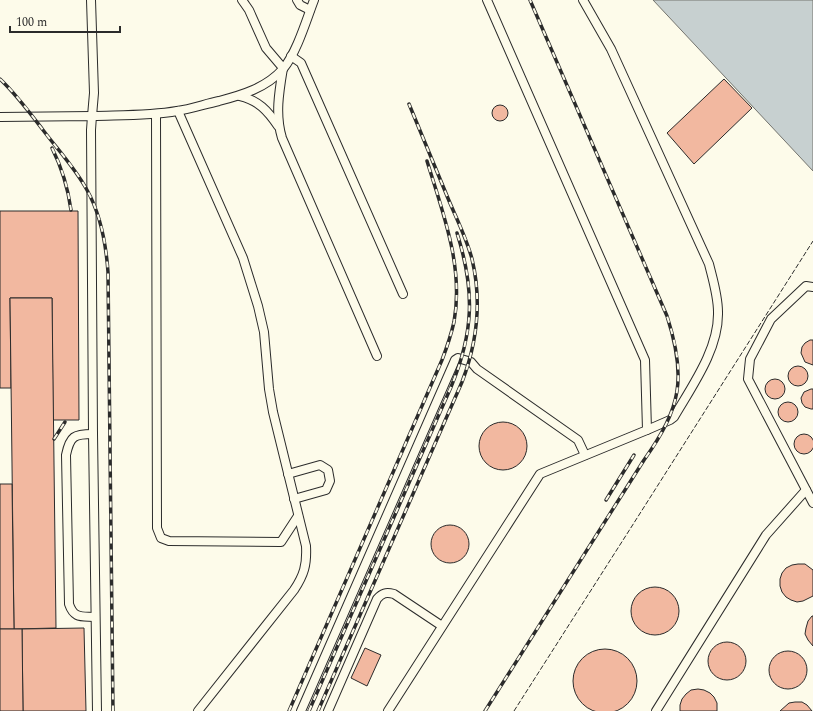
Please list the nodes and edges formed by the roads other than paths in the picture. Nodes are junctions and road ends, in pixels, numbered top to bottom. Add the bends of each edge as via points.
1 (91, 0) edge
2 (242, 0) edge
3 (297, 0) edge
4 (314, 0) edge
5 (487, 0) edge
6 (583, 0) edge
7 (310, 10) junction
8 (291, 56) junction
9 (283, 68) junction
10 (239, 96) junction
11 (178, 111) junction
12 (156, 114) junction
13 (92, 116) junction
14 (0, 117) edge
15 (278, 126) junction
16 (813, 287) edge
17 (403, 294) dead end
18 (377, 356) dead end
19 (647, 430) junction
20 (93, 434) junction
21 (585, 455) junction
22 (288, 474) junction
23 (806, 490) junction
24 (294, 499) junction
25 (813, 503) edge
26 (298, 516) junction
27 (95, 617) junction
28 (442, 626) junction
29 (97, 711) edge
30 (198, 711) edge
31 (301, 711) edge
32 (328, 711) edge
33 (388, 711) edge
34 (656, 711) edge

1 - 13 lane via 94,93
2 - 9 lane via 266,48
3 - 7 lane via 300,6
4 - 7 lane
5 - 19 lane via 645,360
6 - 19 lane via 611,49 709,264 716,288 716,334 709,355 674,417
7 - 8 lane
8 - 9 lane
8 - 17 lane via 301,63
9 - 10 lane via 263,85
9 - 15 lane via 278,100
10 - 11 lane
10 - 15 lane via 248,98 263,108
11 - 12 lane
11 - 22 lane via 243,258 258,306 264,332 273,412
12 - 13 lane
12 - 26 lane via 157,528 161,538 169,541 282,542
13 - 14 lane
13 - 20 lane
15 - 18 lane
16 - 23 lane via 806,286 771,319 750,359 748,379
19 - 21 lane
20 - 27 lane
20 - 27 lane via 73,437 68,444 66,455 69,604 77,616
21 - 28 lane via 540,474
21 - 31 lane via 578,440 477,369 471,362 458,358 455,360
22 - 24 lane
22 - 24 lane via 320,465 328,470 330,481 326,490
23 - 25 lane
23 - 34 lane via 766,535
24 - 26 lane
26 - 30 lane via 306,546 305,569 300,580
27 - 29 lane
28 - 32 lane via 394,594 380,595
28 - 33 lane

